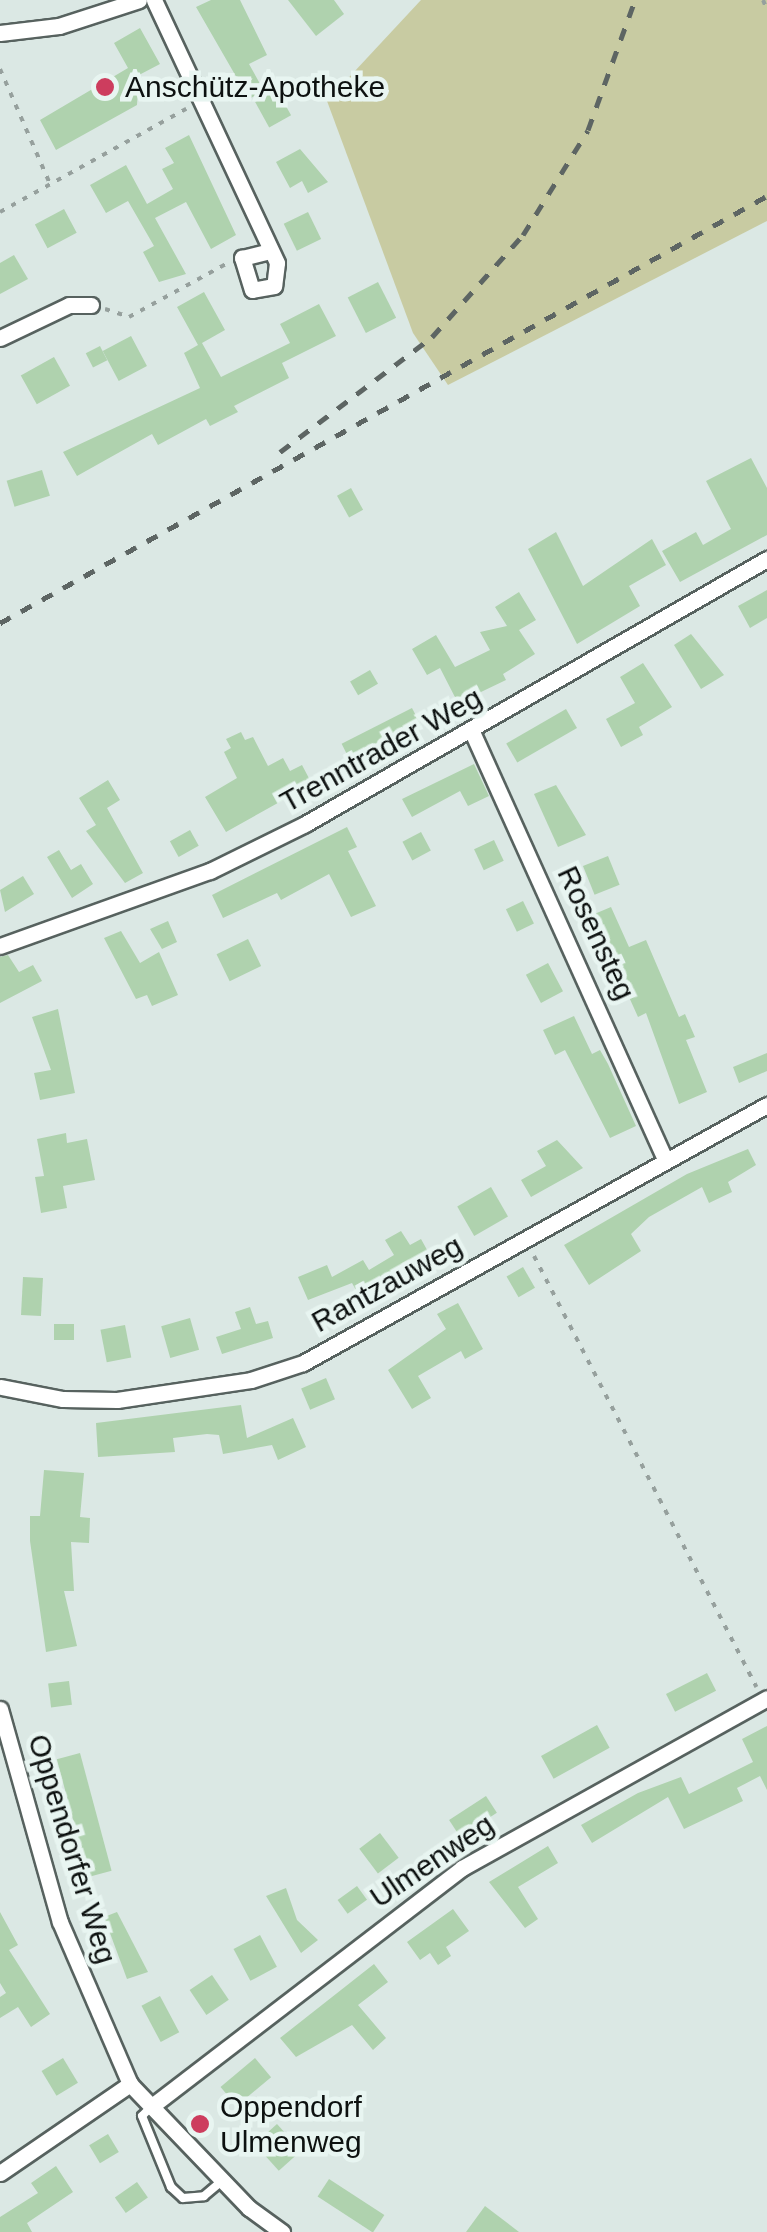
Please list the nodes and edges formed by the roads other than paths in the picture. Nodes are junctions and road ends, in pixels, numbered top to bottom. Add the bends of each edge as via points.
1 (139, 0) edge
2 (154, 0) edge
3 (0, 33) edge
4 (270, 251) junction
5 (91, 305) road end
6 (0, 338) edge
7 (767, 560) edge
8 (473, 734) junction
9 (0, 946) edge
10 (767, 1104) edge
11 (664, 1157) junction
12 (0, 1379) edge
13 (1, 1389) edge
14 (765, 1699) edge
15 (0, 1710) edge
16 (130, 2084) junction
17 (152, 2106) junction
18 (0, 2173) edge
19 (223, 2180) junction
20 (282, 2232) edge

1 - 3 street via 59,26
2 - 4 street
4 - 4 street via 242,258 245,281 264,290 280,276
5 - 6 street via 69,304
7 - 8 street, Trenntrader Weg
8 - 9 street, Trenntrader Weg via 210,871
8 - 11 street, Rosensteg
10 - 11 street, Rantzauweg
11 - 13 street, Rantzauweg via 303,1363 251,1380 116,1400
12 - 13 street
14 - 17 street, Ulmenweg via 462,1868
15 - 16 street, Oppendorfer Weg via 60,1922
16 - 17 street, Oppendorfer Weg
16 - 18 street
17 - 19 street, Oppendorfer Weg
17 - 19 lane via 142,2116 171,2187 183,2198 204,2196
19 - 20 street, Oppendorfer Weg

